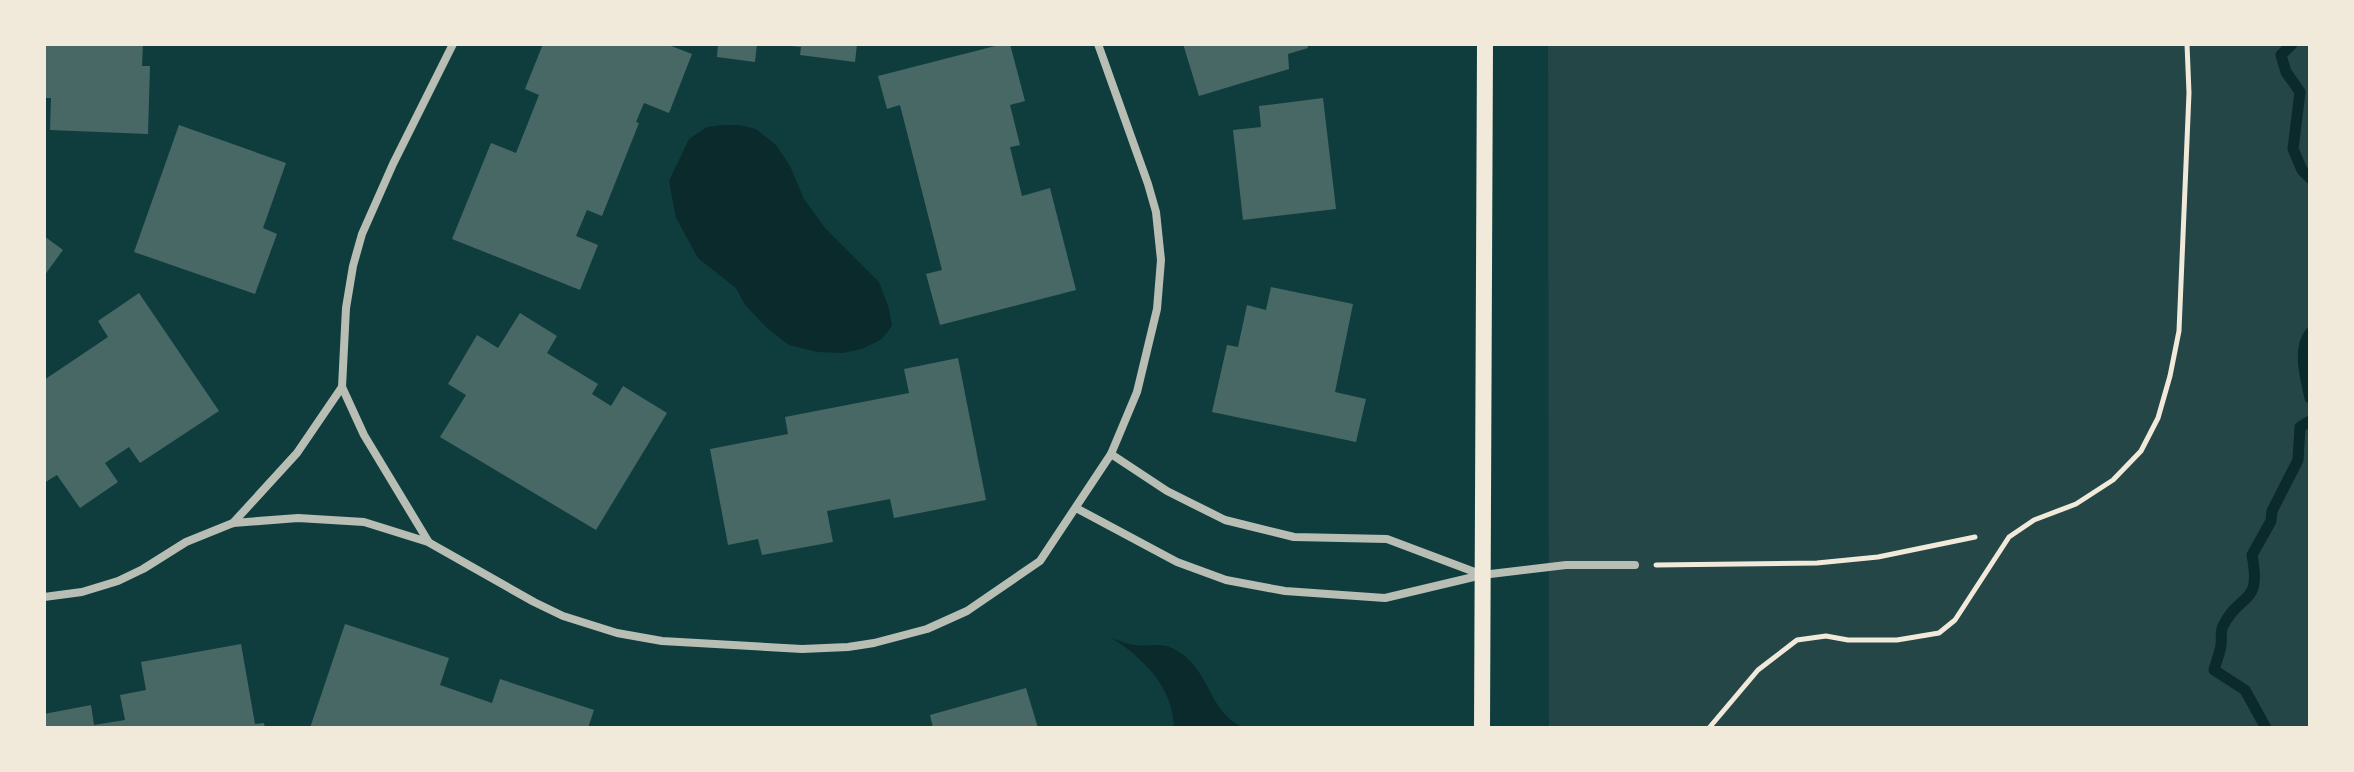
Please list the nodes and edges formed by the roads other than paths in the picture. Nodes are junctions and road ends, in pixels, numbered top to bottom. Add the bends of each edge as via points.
1 (453, 44) edge
2 (1098, 44) edge
3 (1485, 44) edge
4 (342, 387) junction
5 (1111, 454) junction
6 (1076, 508) junction
7 (233, 523) junction
8 (428, 542) junction
9 (1635, 565) road end
10 (1482, 575) junction
11 (44, 597) edge
12 (1482, 728) edge

1 - 4 street via 362,234 346,308
2 - 5 street via 1148,184 1161,260 1157,309 1137,392
3 - 10 main road
4 - 7 street via 297,453
4 - 8 street via 364,435
5 - 6 street
5 - 10 street via 1225,520 1294,537 1387,539
6 - 8 street via 1040,561 967,611 927,629 848,647 662,641 617,633 563,616
6 - 10 street via 1177,562 1226,580 1285,591 1385,598
7 - 8 street via 298,518 364,522
7 - 11 street via 186,542 118,581
9 - 10 street via 1566,565
10 - 12 main road

